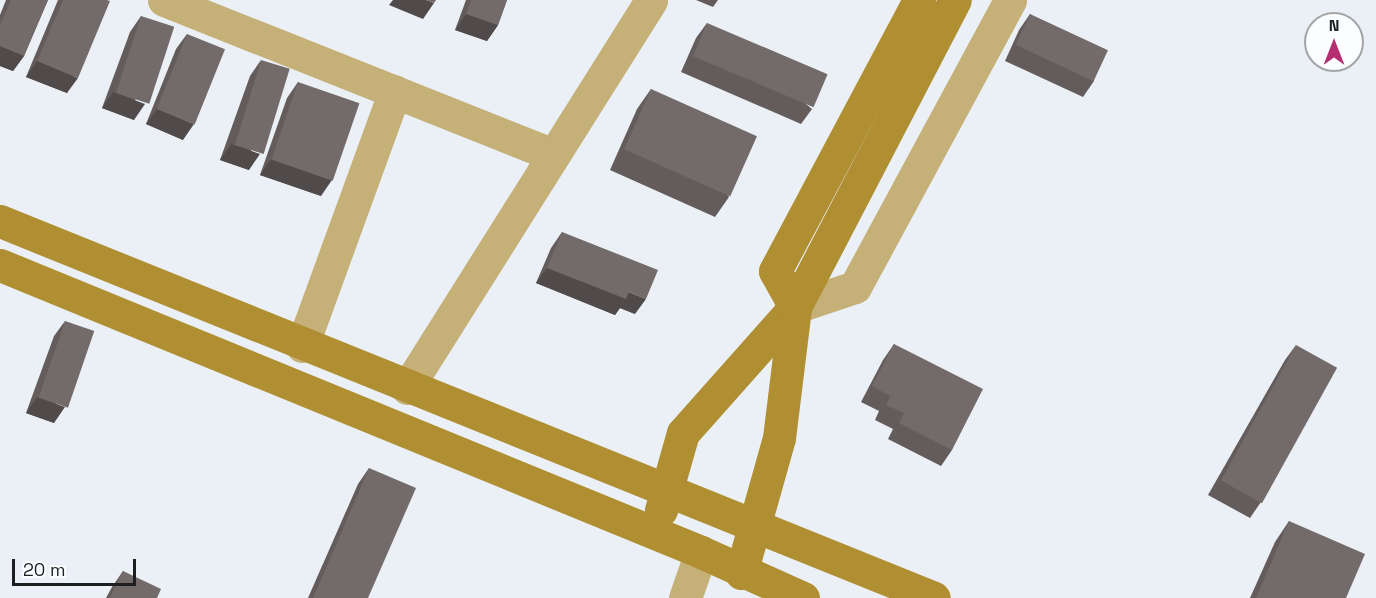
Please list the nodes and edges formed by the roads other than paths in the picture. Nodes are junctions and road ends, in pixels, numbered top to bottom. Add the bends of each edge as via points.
1 (164, 0) edge
2 (651, 0) edge
3 (919, 0) edge
4 (955, 0) edge
5 (1010, 0) edge
6 (395, 91) junction
7 (551, 154) junction
8 (0, 221) edge
9 (0, 266) edge
10 (795, 307) junction
11 (302, 346) junction
12 (407, 388) junction
13 (665, 490) junction
14 (755, 526) junction
15 (656, 534) junction
16 (700, 552) junction
17 (741, 573) junction
18 (685, 598) edge
19 (803, 598) edge
20 (934, 598) edge

1 - 6 street
2 - 7 street
3 - 10 main road via 775,271
4 - 10 main road
5 - 10 street via 855,287
6 - 7 street
6 - 11 street
7 - 12 street
8 - 11 main road
9 - 15 main road
10 - 13 main road via 683,433
10 - 14 main road via 779,438
11 - 12 main road
12 - 13 main road
13 - 14 main road
13 - 15 main road
14 - 17 main road
14 - 20 main road
15 - 16 main road
16 - 17 main road
16 - 18 street
17 - 19 main road

